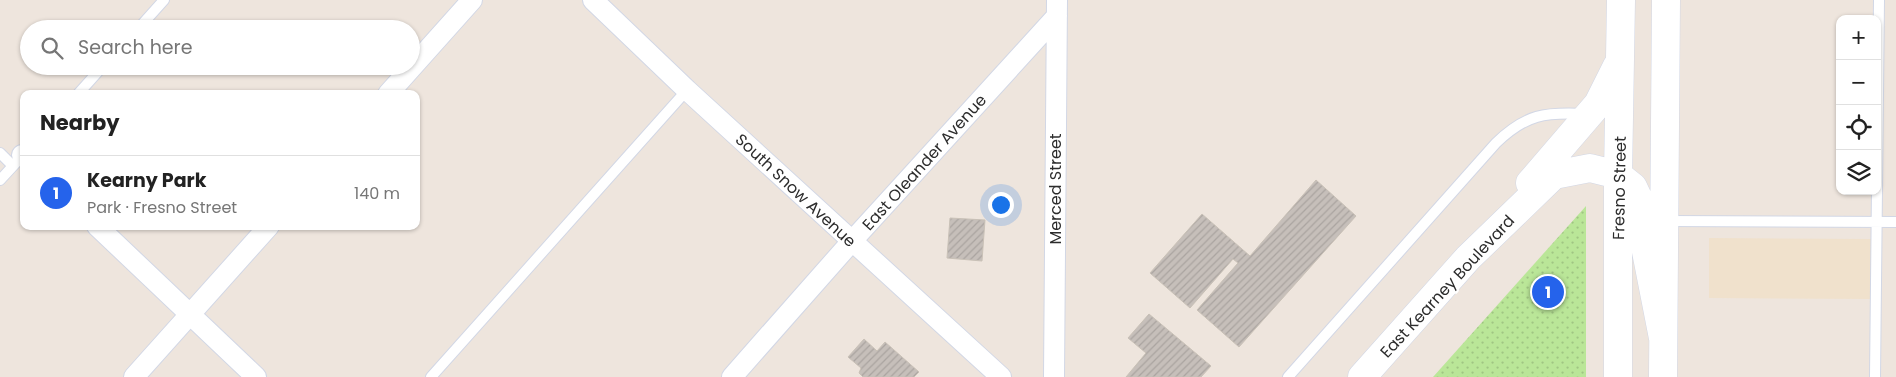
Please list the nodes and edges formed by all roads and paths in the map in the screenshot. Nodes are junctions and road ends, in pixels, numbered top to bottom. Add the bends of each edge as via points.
1 (164, 0) edge
2 (472, 0) edge
3 (592, 0) edge
4 (1622, 0) edge
5 (1666, 0) edge
6 (1879, 0) edge
7 (1057, 8) edge
8 (146, 20) edge
9 (1621, 56) junction
10 (420, 58) edge
11 (96, 75) edge
12 (405, 75) edge
13 (82, 90) edge
14 (392, 90) edge
15 (687, 90) junction
16 (1589, 115) junction
17 (0, 153) edge
18 (20, 158) edge
19 (20, 159) edge
20 (1618, 175) junction
21 (0, 180) edge
22 (1666, 221) junction
23 (1877, 222) junction
24 (1896, 222) edge
25 (101, 230) edge
26 (265, 230) edge
27 (852, 241) junction
28 (1468, 258) junction
29 (190, 314) junction
30 (1663, 338) junction
31 (134, 377) edge
32 (256, 377) edge
33 (431, 377) edge
34 (732, 377) edge
35 (1001, 377) edge
36 (1054, 377) edge
37 (1288, 377) edge
38 (1362, 377) edge
39 (1618, 377) edge
40 (1663, 377) edge
41 (1875, 377) edge

1 - 8 lane
2 - 10 street
3 - 15 street, South Snow Avenue
4 - 9 main road, Fresno Street
5 - 22 main road
6 - 23 lane
7 - 27 street, East Oleander Avenue
7 - 36 street, Merced Street
9 - 16 main road via 1611,81
9 - 20 main road, Fresno Street
11 - 13 lane
12 - 14 street
15 - 27 street, South Snow Avenue
15 - 33 lane
16 - 28 main road
16 - 37 lane via 1552,112 1514,126 1496,142
17 - 18 lane
19 - 21 lane
20 - 28 main road, East Kearney Boulevard via 1590,168 1554,175
20 - 30 main road via 1633,187 1642,206 1642,232
20 - 39 main road, Fresno Street
22 - 23 lane
22 - 30 main road
23 - 24 lane
23 - 41 lane
25 - 29 street
26 - 29 street
27 - 34 street, East Oleander Avenue
27 - 35 street, South Snow Avenue
28 - 38 main road, East Kearney Boulevard
29 - 31 street
29 - 32 street
30 - 40 main road

